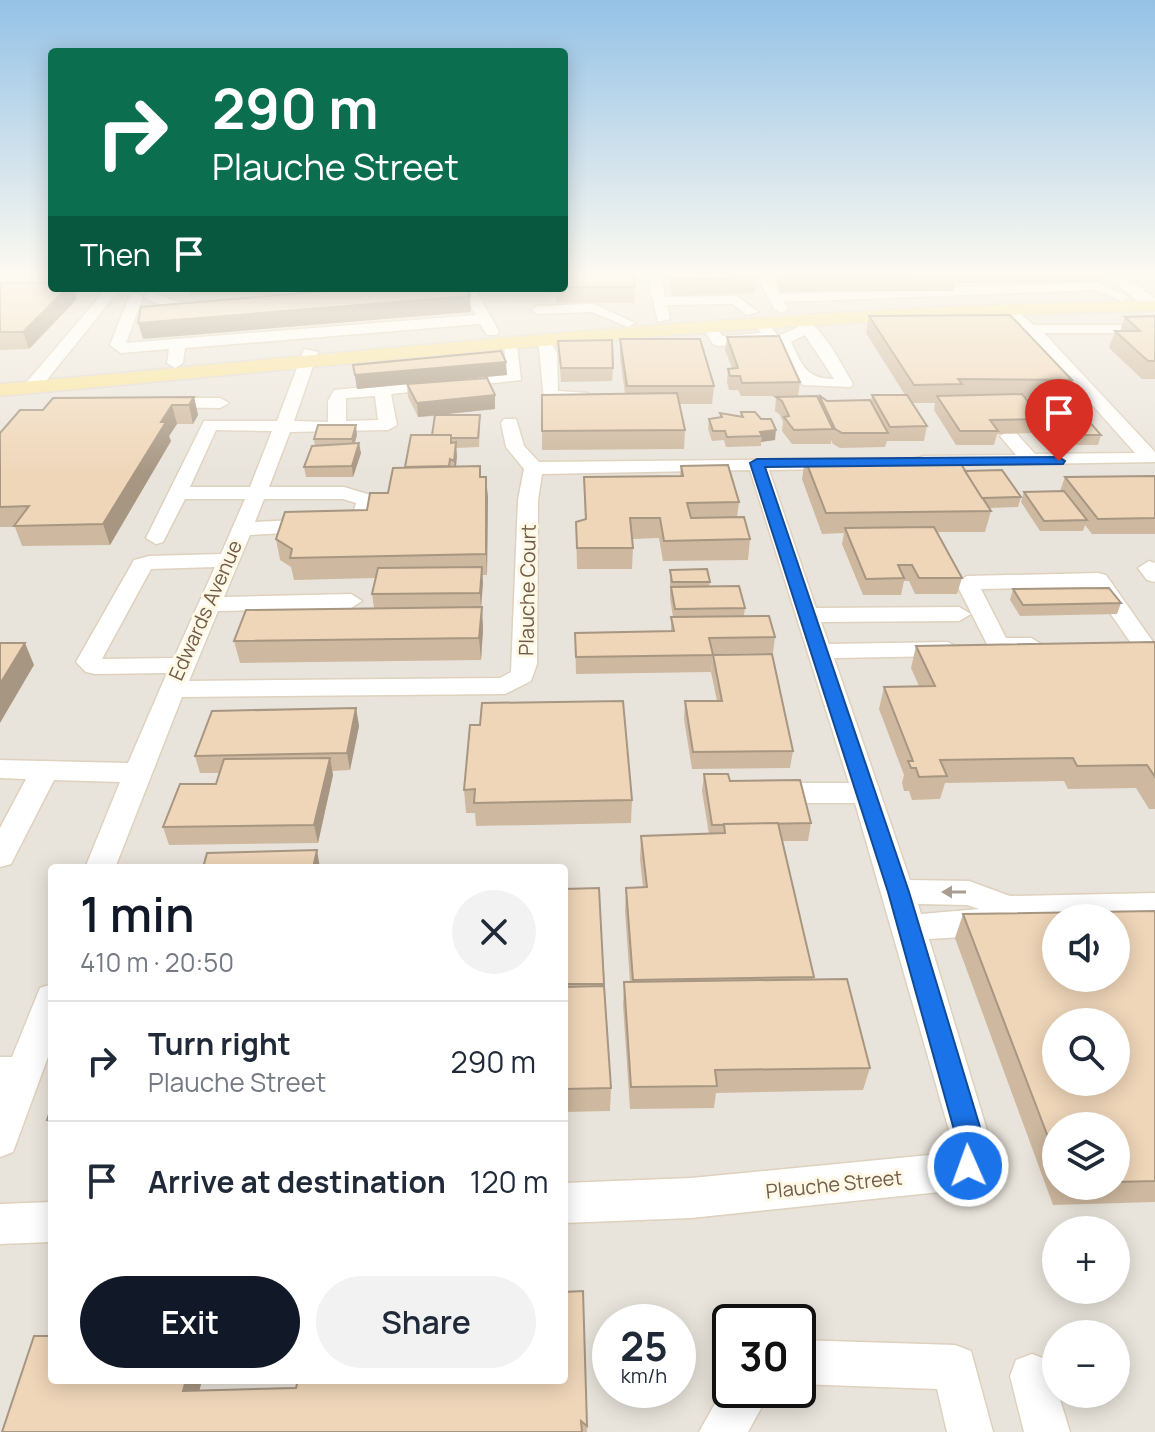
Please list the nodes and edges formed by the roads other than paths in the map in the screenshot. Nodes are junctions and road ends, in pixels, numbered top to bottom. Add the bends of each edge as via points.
1 (72, 339) edge
2 (122, 339) edge
3 (513, 339) edge
4 (546, 339) edge
5 (1039, 339) edge
6 (500, 340) junction
7 (176, 354) junction
8 (308, 358) junction
9 (0, 378) edge
10 (36, 381) junction
11 (66, 385) junction
12 (0, 390) edge
13 (382, 390) junction
14 (340, 394) junction
15 (592, 397) edge
16 (56, 403) edge
17 (146, 403) edge
18 (220, 403) dead end
19 (510, 423) dead end
20 (283, 425) junction
21 (337, 427) junction
22 (1009, 436) edge
23 (1031, 461) junction
24 (909, 462) edge
25 (757, 463) junction
26 (863, 463) edge
27 (534, 468) junction
28 (256, 492) junction
29 (178, 493) junction
30 (240, 529) junction
31 (156, 538) dead end
32 (227, 560) junction
33 (351, 601) dead end
34 (208, 604) junction
35 (959, 614) dead end
36 (807, 615) junction
37 (1114, 644) edge
38 (1149, 644) edge
39 (1056, 645) edge
40 (976, 648) edge
41 (820, 651) junction
42 (176, 677) junction
43 (0, 769) edge
44 (44, 772) junction
45 (135, 773) junction
46 (752, 793) edge
47 (866, 793) junction
48 (0, 856) edge
49 (101, 864) edge
50 (899, 892) junction
51 (1155, 905) edge
52 (1009, 908) junction
53 (909, 927) junction
54 (48, 1006) edge
55 (12, 1073) edge
56 (0, 1139) edge
57 (568, 1203) edge
58 (48, 1222) edge
59 (0, 1224) edge
60 (816, 1363) edge
61 (1032, 1376) dead end
62 (737, 1408) edge
63 (722, 1432) edge
64 (970, 1432) edge
65 (1047, 1432) edge

1 - 10 street
2 - 7 street via 121,348
3 - 6 main road
4 - 15 street via 550,396
5 - 23 street via 1150,458
6 - 7 street
6 - 8 main road
6 - 13 street via 513,378
6 - 14 street via 360,372
7 - 8 main road
7 - 10 main road
8 - 11 main road
8 - 20 street, Edwards Avenue
9 - 10 main road
10 - 11 main road
10 - 12 main road
11 - 16 street
13 - 14 street
13 - 21 street via 388,425
14 - 21 street
17 - 18 street
19 - 27 street via 515,447
20 - 21 street
20 - 28 street, Edwards Avenue
20 - 29 street via 210,425
22 - 23 street
23 - 24 street
25 - 26 street
25 - 27 street
25 - 36 street, Plauche Street
27 - 42 street, Plauche Court via 528,500 525,664 516,681 505,686
28 - 29 street
28 - 30 street, Edwards Avenue
28 - 30 street via 344,493 367,500 357,523
29 - 31 street
30 - 32 street, Edwards Avenue
32 - 34 street, Edwards Avenue
32 - 42 street via 142,565 88,662
33 - 34 street
34 - 42 street, Edwards Avenue
35 - 36 street
36 - 41 street, Plauche Street
37 - 38 street
38 - 39 street via 1098,580 967,583 998,645
40 - 41 street
41 - 47 street, Plauche Street
42 - 45 street, Edwards Avenue
43 - 44 street
44 - 45 street
44 - 48 street
45 - 49 street, Edwards Avenue
46 - 47 street
47 - 50 street, Plauche Street
52 -> 50 street via 969,893
50 - 53 street, Plauche Street
51 - 52 street
52 - 53 street via 981,923
53 - 57 street, Plauche Street via 970,1137 968,1166 691,1198
54 - 55 street
55 - 56 street
58 - 59 street
60 - 64 street via 955,1367
61 - 65 street
62 - 63 street

